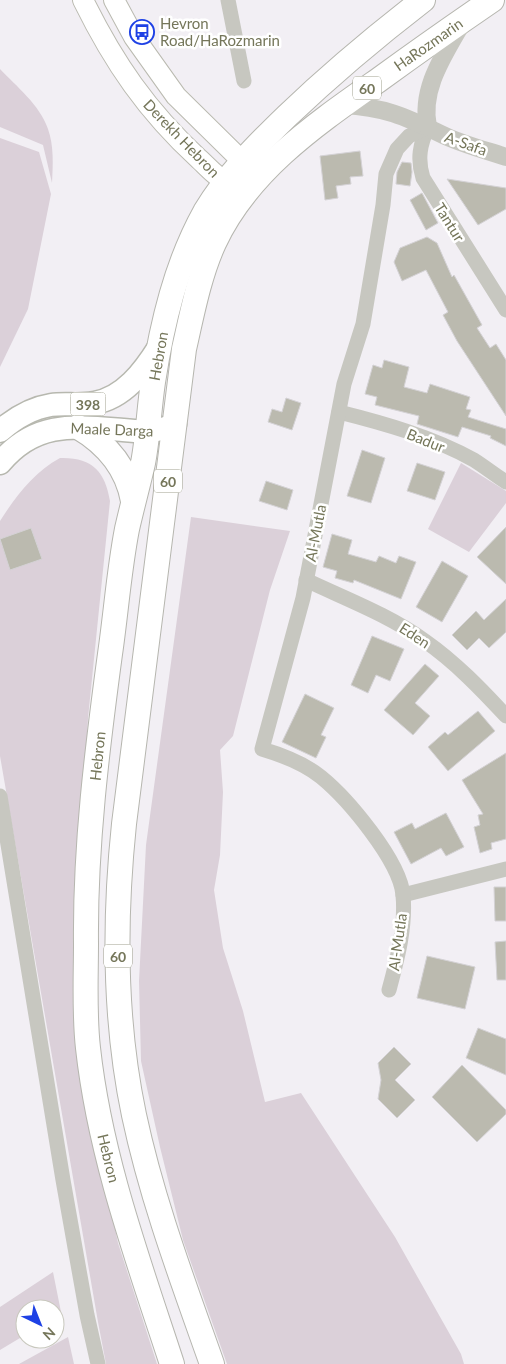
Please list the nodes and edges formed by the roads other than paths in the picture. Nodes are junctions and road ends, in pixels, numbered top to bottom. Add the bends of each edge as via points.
1 (83, 0) edge
2 (114, 0) edge
3 (228, 0) edge
4 (423, 0) edge
5 (492, 0) edge
6 (464, 19) junction
7 (244, 81) dead end
8 (342, 105) junction
9 (428, 127) junction
10 (506, 157) edge
11 (242, 160) junction
12 (225, 182) junction
13 (251, 186) junction
14 (506, 310) edge
15 (159, 347) junction
16 (339, 412) junction
17 (175, 424) junction
18 (78, 427) junction
19 (0, 431) edge
20 (147, 432) junction
21 (0, 463) edge
22 (506, 482) edge
23 (134, 502) junction
24 (306, 580) junction
25 (506, 716) edge
26 (0, 796) edge
27 (506, 869) edge
28 (403, 895) junction
29 (390, 990) dead end
30 (98, 1364) edge
31 (172, 1364) edge
32 (212, 1364) edge

1 - 12 main road, Derekh Hebron via 133,87 172,132
2 - 11 main road, Derekh Hebron via 134,37 176,96
3 - 7 street
4 - 11 highway, 60 via 338,68
5 - 6 highway, HaRozmarin / 60
6 - 8 highway, HaRozmarin / 60
6 - 9 street, A-Safa via 430,86 425,108
8 - 9 street, A-Safa via 381,109
8 - 13 highway, HaRozmarin / 60 via 276,159
9 - 10 street, A-Safa
9 - 14 street, Tantur via 420,150 423,178
9 - 16 street, Al-Mutla via 409,136 398,149 386,174 363,324 344,384
11 - 12 highway, Hebron / 60
11 - 13 main road, Derekh Hebron
12 - 13 main road, Derekh Hebron
12 - 15 highway, Hebron / 60 via 192,240 176,280
13 - 17 highway, Hebron / 60 via 226,221 200,283 184,349
15 - 19 main road, Maale Darga / 398 via 136,378 119,393 95,403 51,405 32,411 13,419
15 - 20 highway, Hebron / 60
16 - 22 street, Badur via 376,421 442,446 474,460
16 - 24 street, Al-Mutla
17 - 20 main road, Maale Darga
17 - 32 highway, Hebron / 60 via 121,852 119,987 127,1071 141,1146 163,1223
18 - 20 main road, Maale Darga / 398
18 - 21 main road, Maale Darga / 398 via 41,432 22,441
18 - 23 highway via 102,443 117,460 128,480
20 - 23 highway, Hebron / 60
23 - 31 highway, Hebron / 60 via 99,736 89,830 84,990 88,1046 106,1151
24 - 25 street, Eden via 386,617 424,640 450,660
24 - 28 street, Al-Mutla via 262,749 320,776 349,804 384,851 400,881
26 - 30 street via 63,1180
27 - 28 street, Al-Mutla
28 - 29 street, Al-Mutla via 399,948

